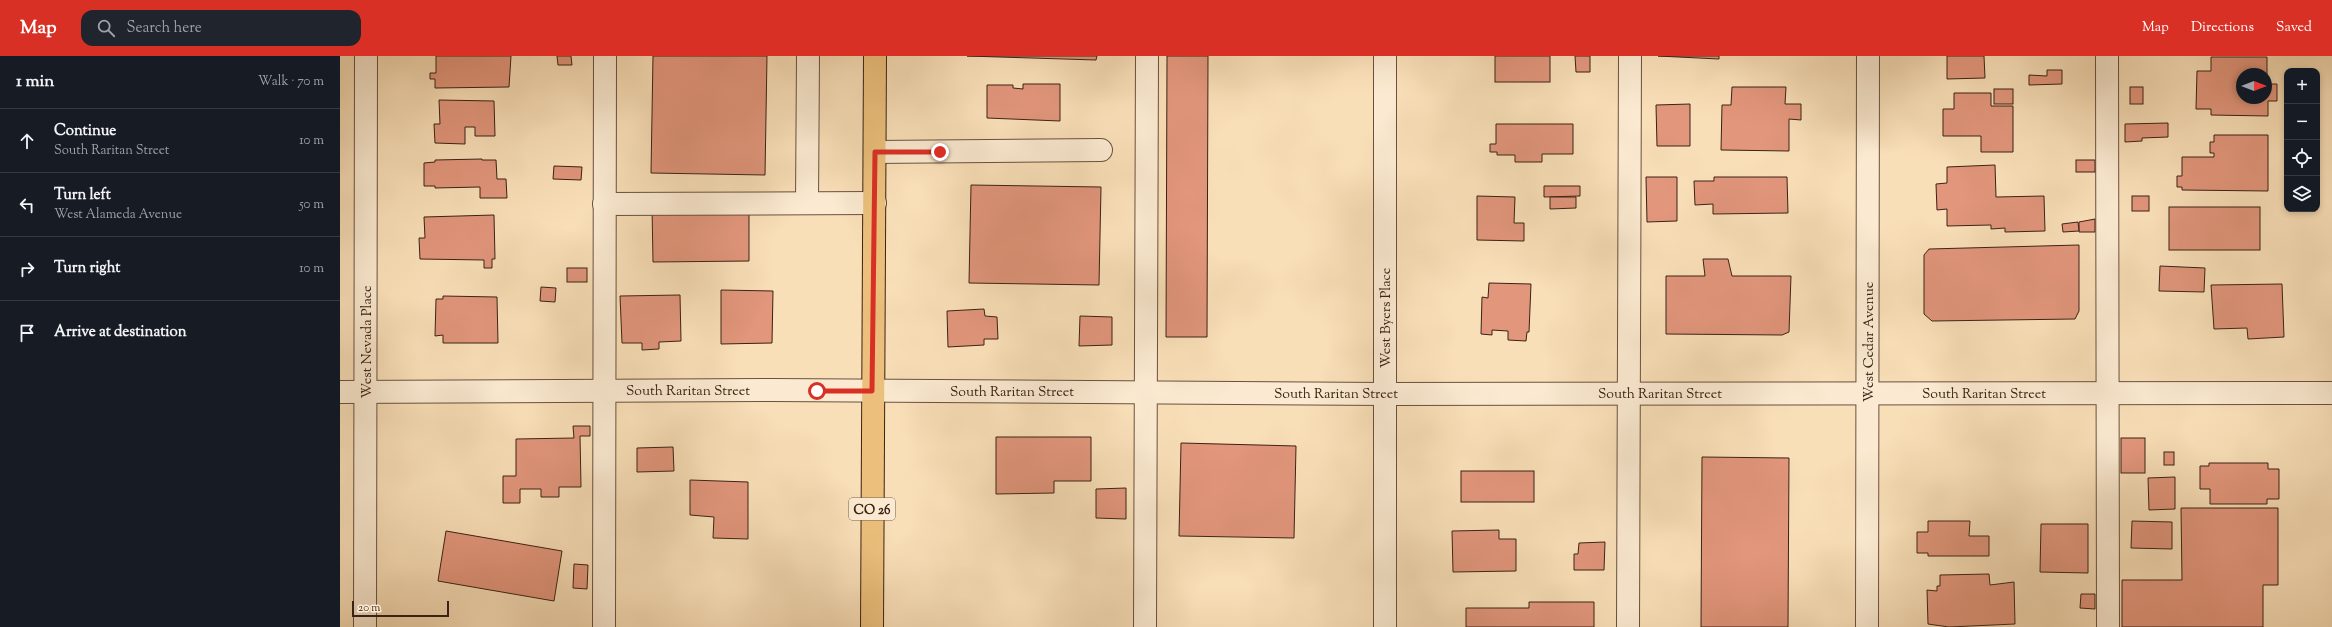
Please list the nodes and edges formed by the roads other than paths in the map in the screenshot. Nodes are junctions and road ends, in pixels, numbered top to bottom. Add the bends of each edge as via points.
1 (366, 56) edge
2 (604, 56) edge
3 (808, 56) edge
4 (875, 56) edge
5 (1147, 56) edge
6 (1385, 56) edge
7 (1630, 56) edge
8 (1868, 56) edge
9 (2107, 56) edge
10 (1101, 150) dead end
11 (875, 152) junction
12 (807, 203) junction
13 (875, 203) junction
14 (604, 204) junction
15 (604, 390) junction
16 (872, 391) junction
17 (340, 392) edge
18 (366, 392) junction
19 (1145, 392) junction
20 (1868, 392) junction
21 (1628, 393) junction
22 (2332, 393) edge
23 (1385, 394) junction
24 (2108, 394) junction
25 (365, 627) edge
26 (604, 627) edge
27 (872, 627) edge
28 (1145, 627) edge
29 (1384, 627) edge
30 (1628, 627) edge
31 (1867, 627) edge
32 (2108, 627) edge

1 - 18 street, West Nevada Place
2 - 14 street
3 - 12 street
4 - 11 main road, CO 26
5 - 19 street
6 - 23 street, West Byers Place
7 - 21 street
8 - 20 street, West Cedar Avenue
9 - 24 street
10 - 11 street
11 - 13 main road, CO 26
12 - 13 street
12 - 14 street
13 - 16 main road, CO 26
14 - 15 street
15 - 16 street, South Raritan Street
15 - 18 street, South Raritan Street
15 - 26 street
16 - 19 street, South Raritan Street
16 - 27 main road, CO 26
17 - 18 street, South Raritan Street
18 - 25 street, West Nevada Place
19 - 23 street, South Raritan Street
19 - 28 street
20 - 21 street, South Raritan Street
20 - 24 street, South Raritan Street
20 - 31 street, West Cedar Avenue
21 - 23 street, South Raritan Street
21 - 30 street
22 - 24 street, South Raritan Street
23 - 29 street, West Byers Place
24 - 32 street

